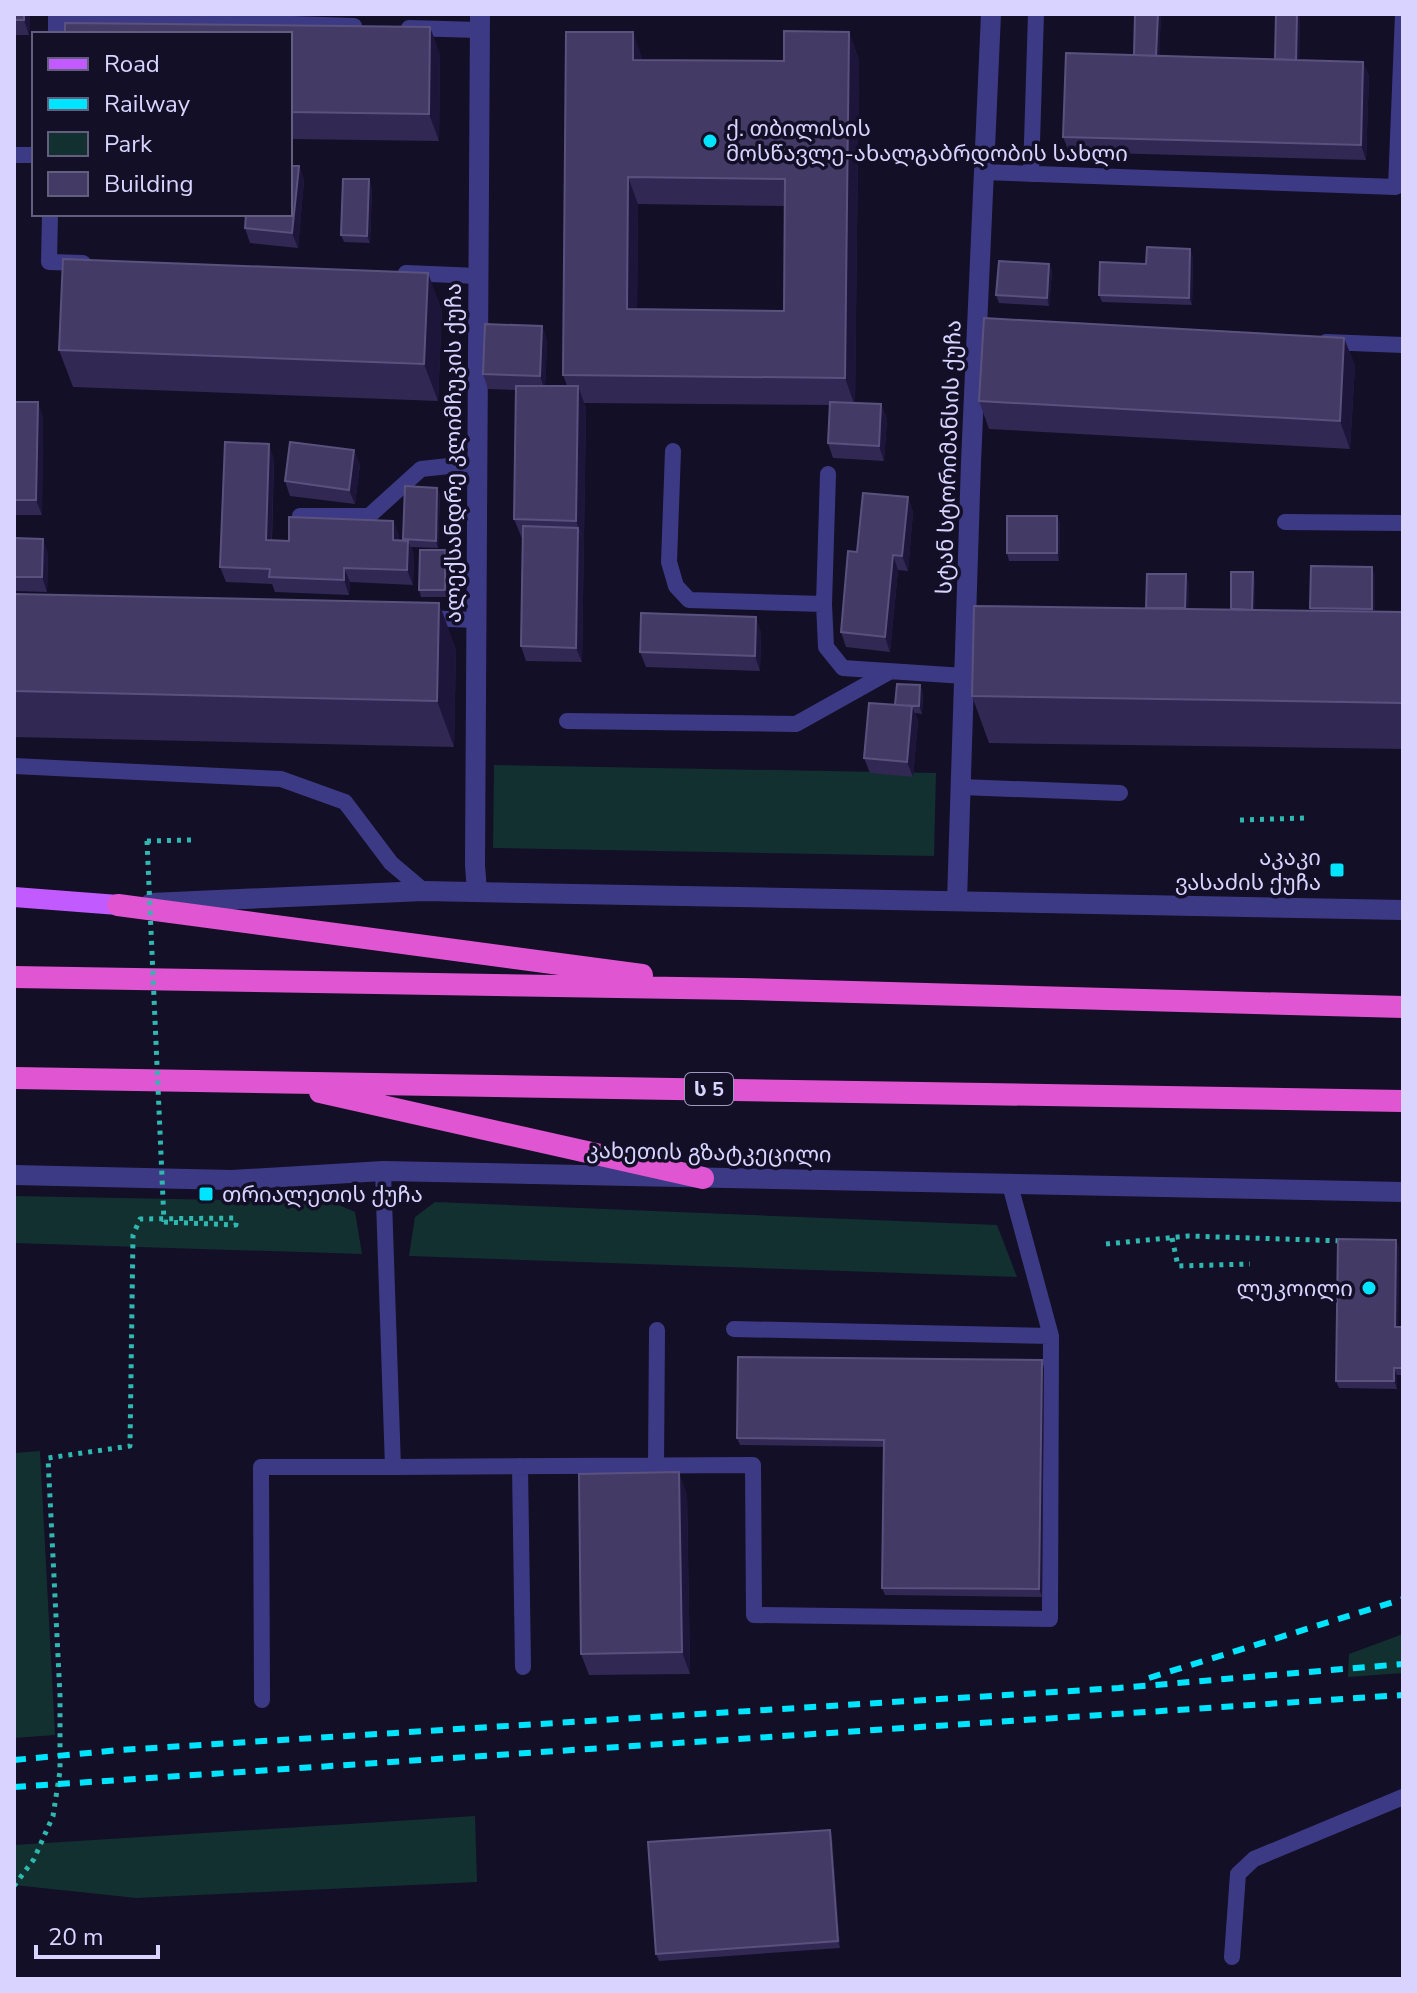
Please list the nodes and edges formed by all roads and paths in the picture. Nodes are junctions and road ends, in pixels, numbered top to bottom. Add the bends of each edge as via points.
1 (991, 14) edge
2 (1036, 14) edge
3 (1403, 14) edge
4 (56, 15) edge
5 (480, 22) edge
6 (984, 172) junction
7 (1031, 174) junction
8 (50, 216) edge
9 (97, 264) edge
10 (383, 273) edge
11 (478, 276) junction
12 (1308, 341) edge
13 (1403, 345) edge
14 (673, 451) dead end
15 (477, 463) junction
16 (828, 474) dead end
17 (300, 516) edge
18 (1285, 522) dead end
19 (1403, 523) edge
20 (824, 604) junction
21 (412, 618) edge
22 (476, 620) junction
23 (890, 671) junction
24 (964, 676) junction
25 (567, 721) dead end
26 (14, 766) edge
27 (961, 787) junction
28 (1120, 793) dead end
29 (1306, 818) dead end
30 (1240, 820) dead end
31 (191, 840) dead end
32 (424, 891) junction
33 (477, 892) junction
34 (14, 897) edge
35 (957, 901) junction
36 (118, 905) junction
37 (1403, 910) edge
38 (14, 977) edge
39 (742, 989) junction
40 (1403, 1007) edge
41 (14, 1078) edge
42 (271, 1082) junction
43 (1403, 1101) edge
44 (383, 1171) junction
45 (14, 1175) edge
46 (703, 1178) junction
47 (1010, 1185) junction
48 (1403, 1192) edge
49 (1172, 1238) junction
50 (1357, 1242) edge
51 (1388, 1243) edge
52 (1403, 1243) edge
53 (1106, 1244) dead end
54 (1250, 1264) dead end
55 (734, 1329) dead end
56 (657, 1330) dead end
57 (1051, 1336) junction
58 (656, 1465) junction
59 (520, 1466) junction
60 (393, 1467) junction
61 (523, 1667) dead end
62 (262, 1700) dead end
63 (1403, 1797) edge
64 (14, 1886) edge
65 (1232, 1957) dead end

1 - 6 street, სტან სტორიმანსის ქუჩა
2 - 7 lane
3 - 7 lane via 1396,187
4 - 5 lane via 377,27
5 - 11 street, ალექსანდრე კლიმჩუკის ქუჩა
6 - 7 lane
6 - 24 street, სტან სტორიმანსის ქუჩა via 985,328 974,622
8 - 9 lane via 49,262
10 - 11 lane
11 - 15 street, ალექსანდრე კლიმჩუკის ქუჩა
12 - 13 lane
14 - 20 lane via 669,562 676,586 689,600
15 - 17 lane via 421,469 369,516
15 - 22 street, ალექსანდრე კლიმჩუკის ქუჩა
16 - 20 lane
18 - 19 lane
20 - 23 lane via 826,647 843,668
21 - 22 lane
22 - 33 street, ალექსანდრე კლიმჩუკის ქუჩა
23 - 24 lane
23 - 25 lane via 796,724
24 - 27 street, სტან სტორიმანსის ქუჩა
26 - 32 lane via 281,779 345,802 391,863
27 - 28 lane
27 - 35 street, სტან სტორიმანსის ქუჩა
29 - 30 path
31 - 64 path, bridge via 147,841 164,1222 236,1221 140,1219 133,1235 130,1446 48,1458 60,1771 53,1816 34,1859
32 - 33 street
32 - 36 street
33 - 35 street
34 - 36 main road
35 - 37 street
36 - 39 highway
38 - 39 highway
39 - 40 highway
41 - 42 highway, ს 5
42 - 43 highway, ს 5
42 - 46 highway
44 - 45 street, კახეთის გზატკეცილი via 232,1180
44 - 46 street, კახეთის გზატკეცილი
44 - 60 lane
46 - 47 street, კახეთის გზატკეცილი
47 - 48 street, კახეთის გზატკეცილი
47 - 57 lane
49 - 50 path
49 - 53 path
49 - 54 path via 1178,1266
51 - 52 path
55 - 57 lane
56 - 58 lane
57 - 58 lane via 1050,1619 754,1615 753,1465
58 - 59 lane
59 - 60 lane
59 - 61 lane
60 - 62 lane via 261,1467
63 - 65 lane via 1254,1859 1238,1874

